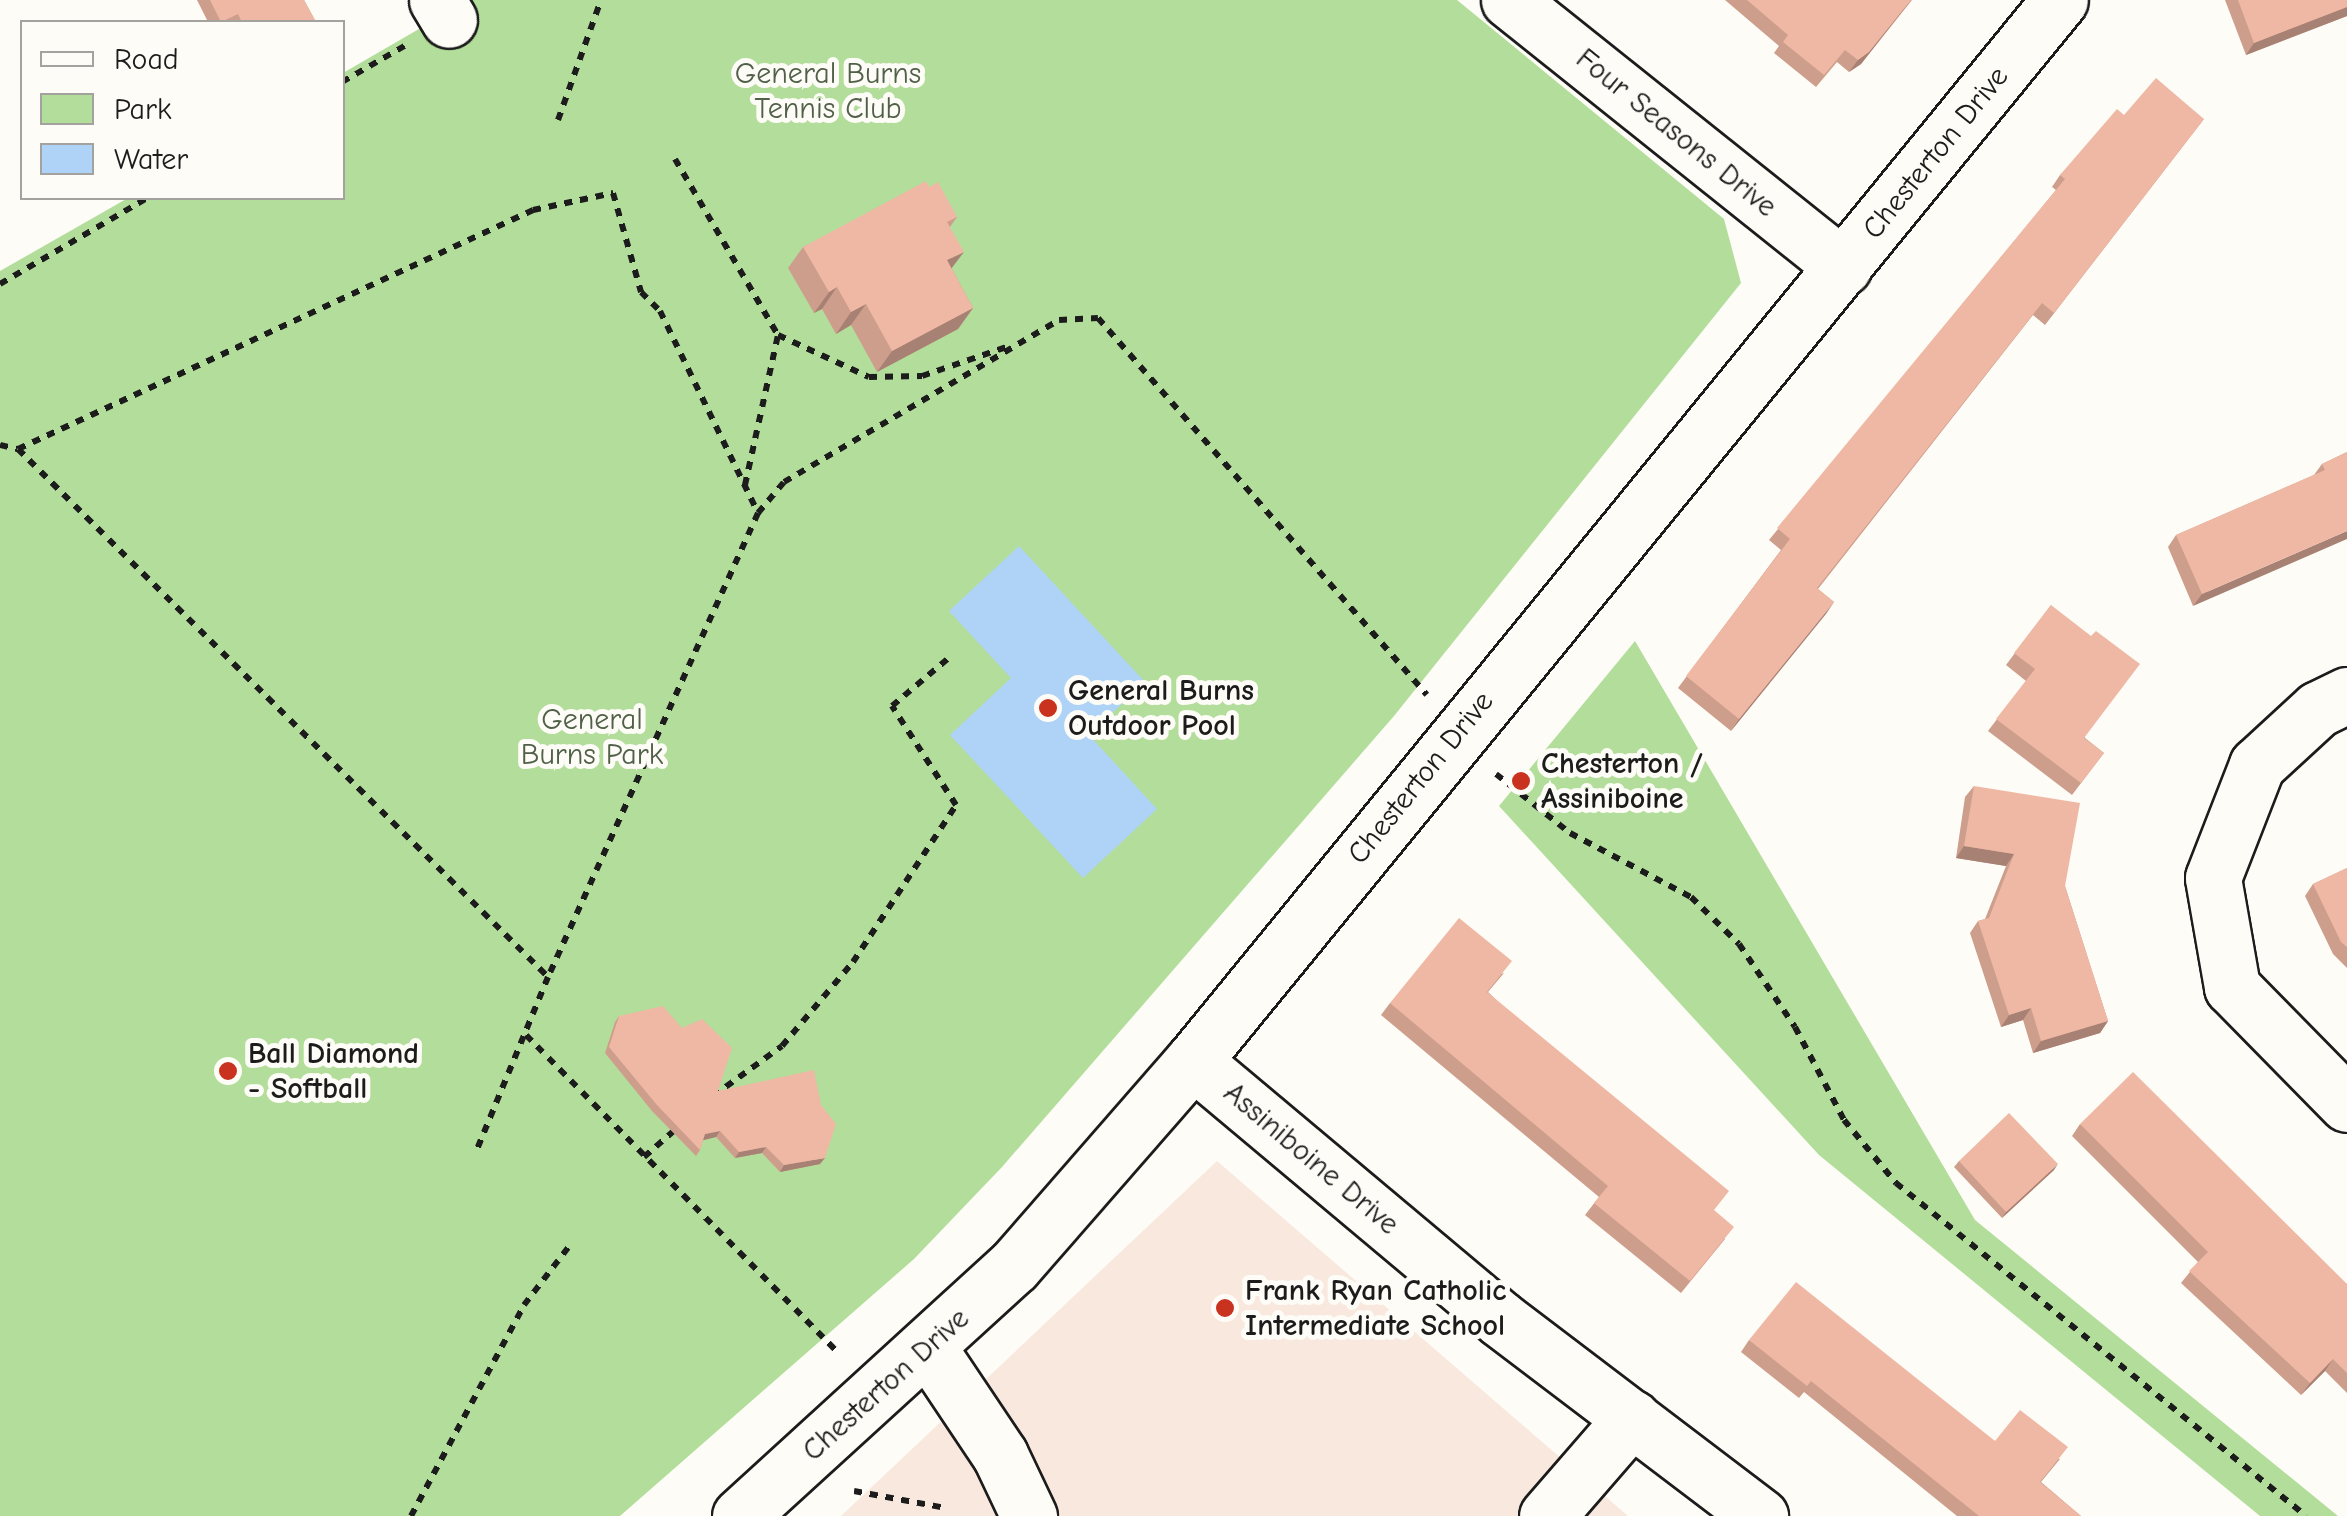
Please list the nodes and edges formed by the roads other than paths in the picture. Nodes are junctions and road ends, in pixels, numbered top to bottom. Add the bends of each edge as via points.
1 (1509, 0) edge
2 (2060, 0) edge
3 (1843, 267) junction
4 (2347, 695) edge
5 (1193, 1061) junction
6 (2347, 1104) edge
7 (929, 1348) junction
8 (1632, 1418) junction
9 (740, 1516) edge
10 (1029, 1516) edge
11 (1547, 1516) edge
12 (1760, 1516) edge

1 - 3 street, Four Seasons Drive
2 - 3 street, Chesterton Drive
3 - 5 street, Chesterton Drive
4 - 6 street via 2318,709 2258,765 2213,878 2232,987
5 - 7 street, Chesterton Drive via 1014,1266
5 - 8 street, Assiniboine Drive via 1499,1318
7 - 9 street, Chesterton Drive
7 - 10 street via 1000,1455
8 - 11 street
8 - 12 street, Assiniboine Drive

